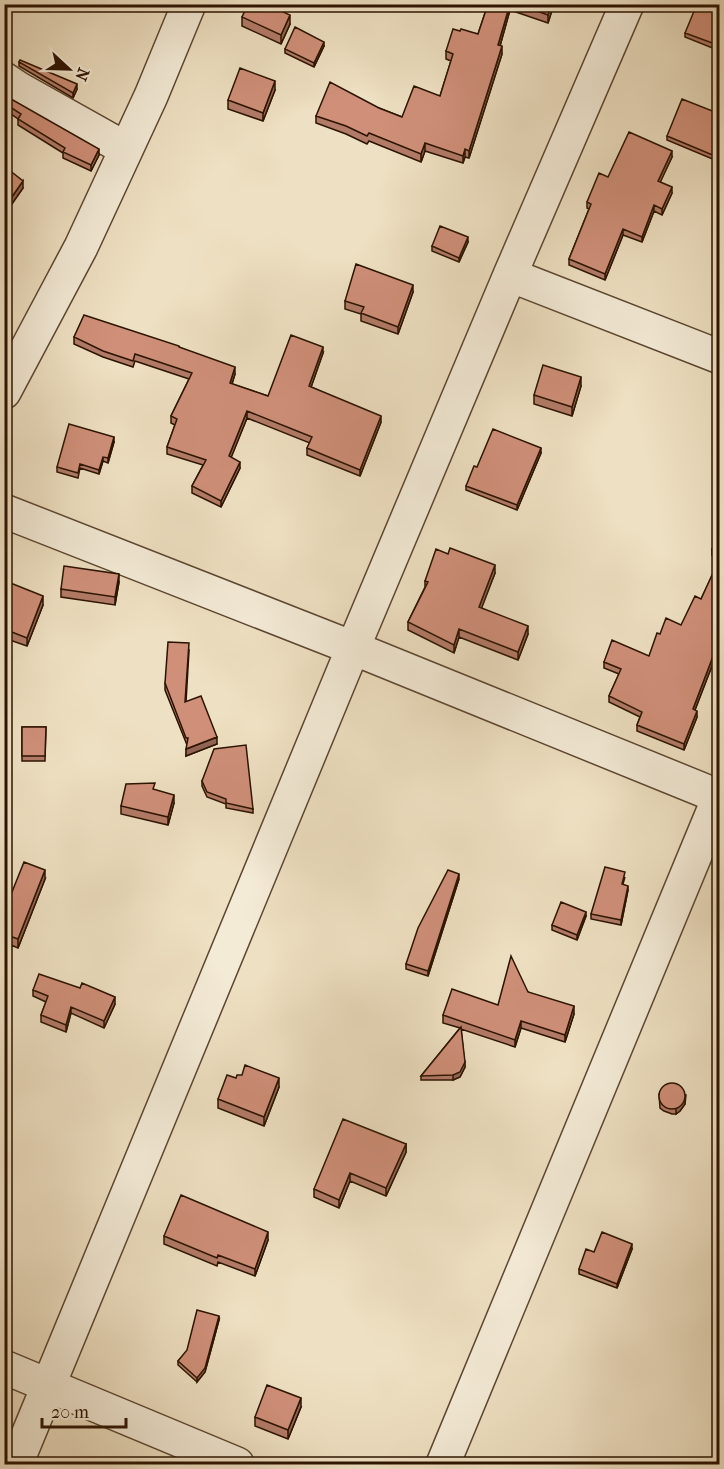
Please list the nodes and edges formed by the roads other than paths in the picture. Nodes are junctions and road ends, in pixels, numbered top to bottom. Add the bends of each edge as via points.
1 (189, 4) edge
2 (627, 4) edge
3 (4, 79) edge
4 (126, 149) junction
5 (510, 275) junction
6 (720, 357) edge
7 (4, 392) edge
8 (4, 511) edge
9 (353, 648) junction
10 (719, 796) edge
11 (4, 1367) edge
12 (49, 1385) junction
13 (16, 1464) edge
14 (237, 1464) edge
15 (443, 1464) edge

1 - 4 street
2 - 5 street
3 - 4 street
4 - 7 street via 81,247
5 - 6 street
5 - 9 street
8 - 9 street
9 - 10 street
9 - 12 street
10 - 15 street
11 - 12 street
12 - 13 street
12 - 14 street

